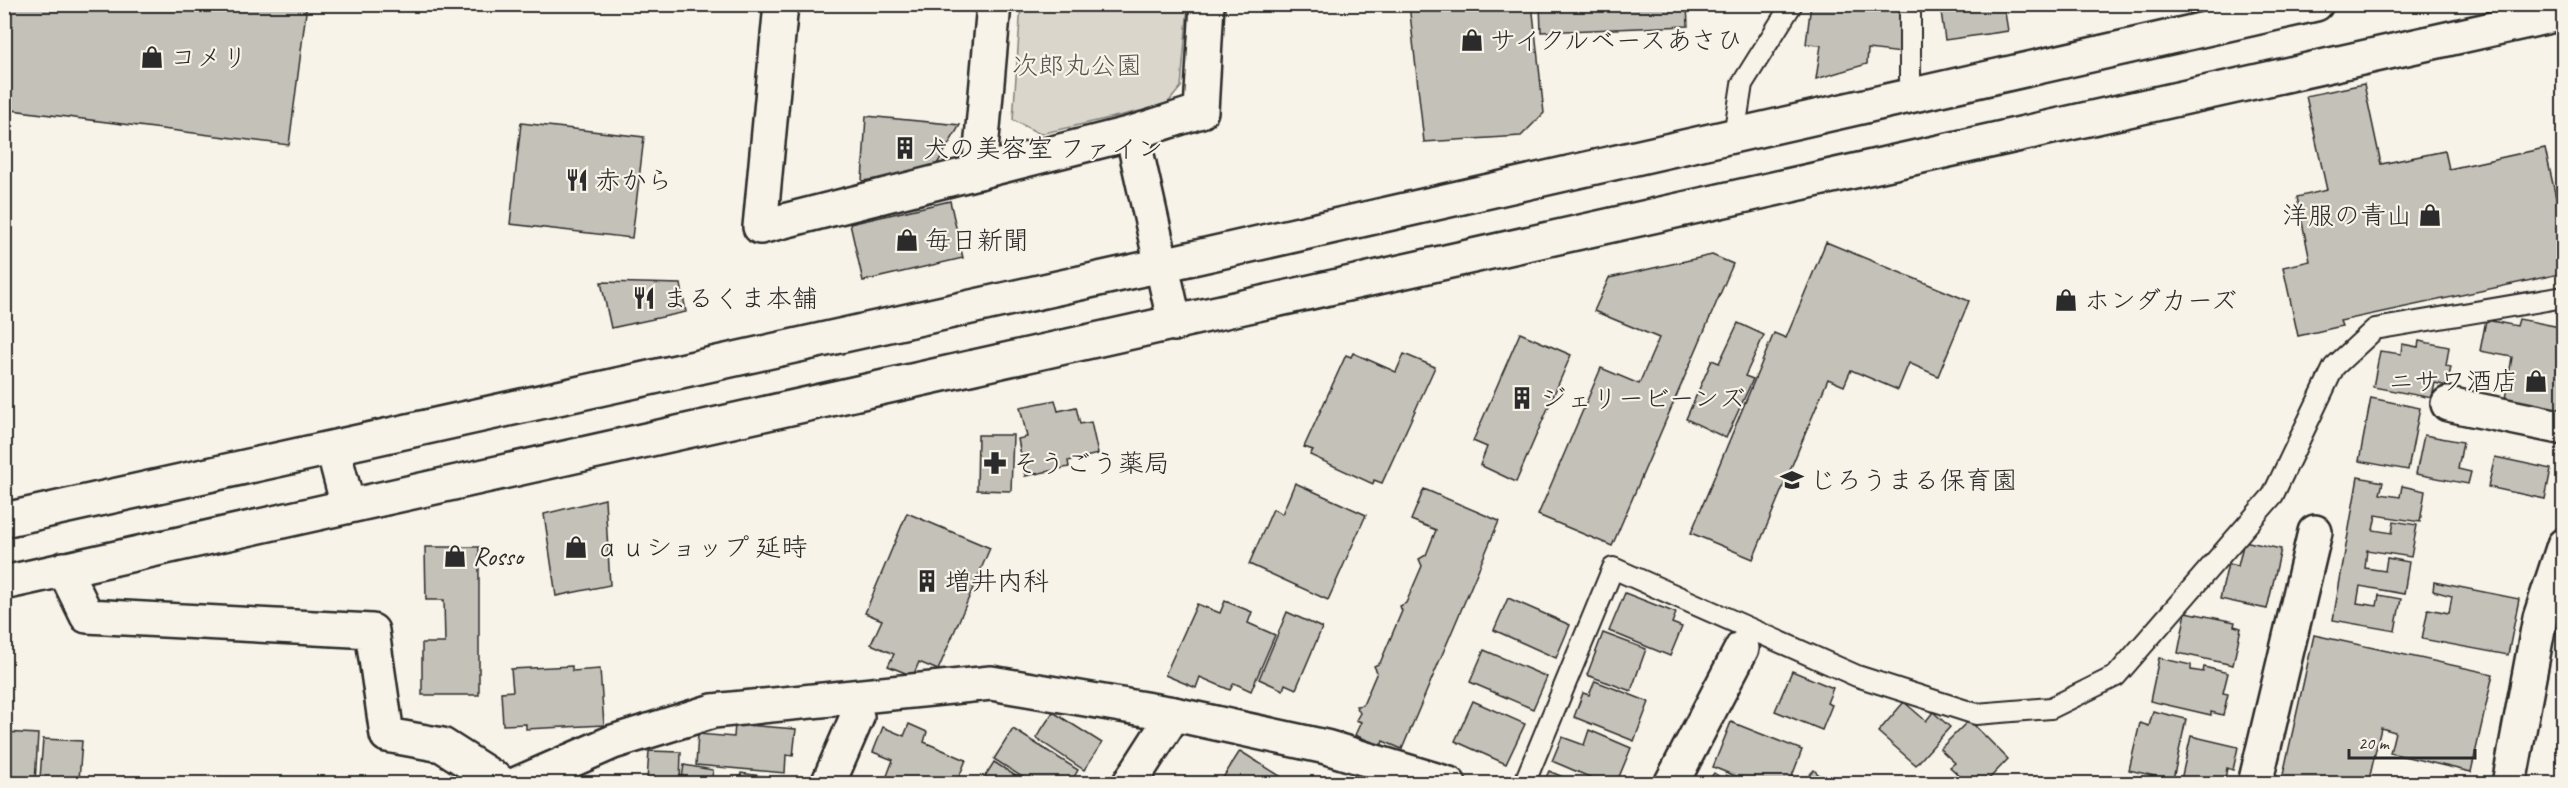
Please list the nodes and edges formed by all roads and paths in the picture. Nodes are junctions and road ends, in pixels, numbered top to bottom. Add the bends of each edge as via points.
1 (781, 4) edge
2 (994, 4) edge
3 (1207, 4) edge
4 (1792, 4) edge
5 (1910, 4) edge
6 (2316, 4) edge
7 (2564, 13) edge
8 (1910, 96) junction
9 (1132, 133) junction
10 (1734, 136) junction
11 (979, 172) junction
12 (1161, 265) junction
13 (2564, 297) edge
14 (1175, 324) junction
15 (2448, 404) dead end
16 (2564, 428) edge
17 (333, 448) junction
18 (348, 506) junction
19 (4, 520) edge
20 (2315, 532) dead end
21 (2564, 545) edge
22 (64, 569) junction
23 (4, 583) edge
24 (1742, 648) dead end
25 (1174, 714) junction
26 (857, 717) dead end
27 (503, 783) edge
28 (517, 783) edge
29 (828, 783) edge
30 (1129, 783) edge
31 (1449, 783) edge
32 (1524, 783) edge
33 (1671, 783) edge
34 (2255, 783) edge
35 (2510, 783) edge

1 - 11 street via 760,227
2 - 11 street
3 - 9 street via 1201,111
4 - 10 lane via 1742,84
5 - 8 lane
6 - 8 street
7 - 14 street
8 - 10 street
9 - 11 street
9 - 12 street
10 - 12 street
12 - 14 street
12 - 17 street
13 - 32 lane via 2375,329 2334,367 2273,495 2116,676 2051,708 1976,714 1857,676 1613,568
14 - 18 street
15 - 16 street
17 - 18 street
17 - 19 street
18 - 22 street
20 - 34 street
21 - 35 street via 2540,618
22 - 23 street
22 - 27 street via 87,616 372,630 387,735 442,745
24 - 33 street
25 - 28 street via 991,683 713,711 613,742
25 - 30 street
25 - 31 street via 1326,747
26 - 29 street

